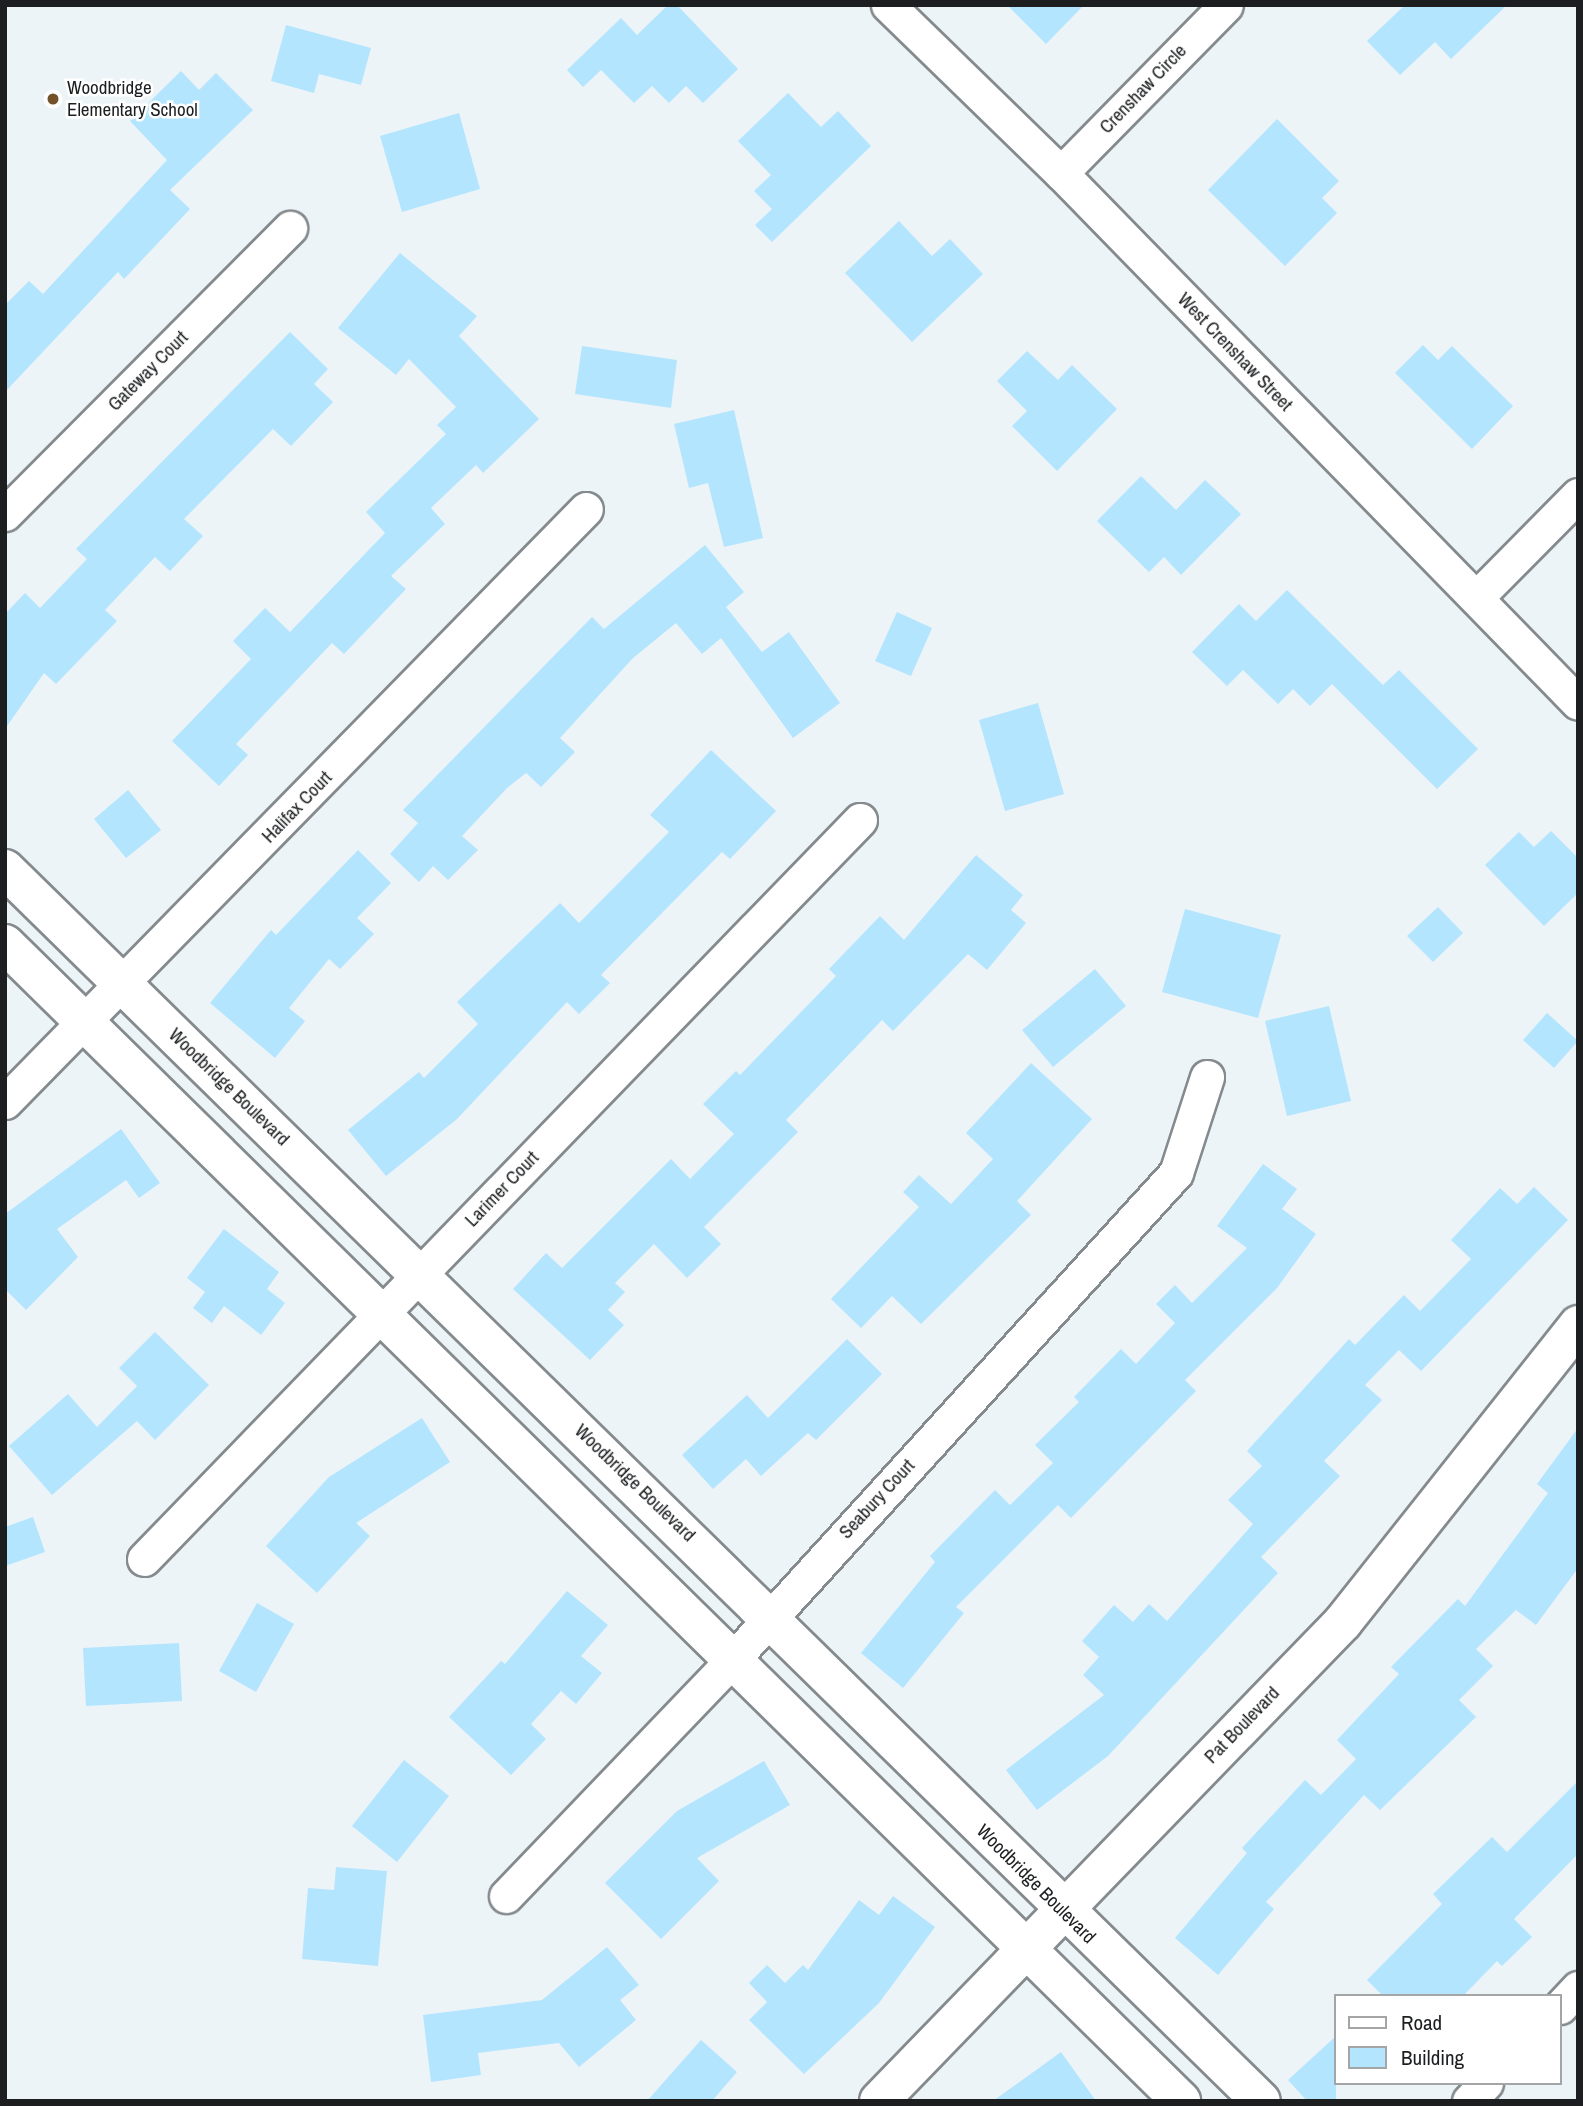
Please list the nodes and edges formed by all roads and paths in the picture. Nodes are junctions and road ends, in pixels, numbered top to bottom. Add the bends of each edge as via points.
1 (888, 5) edge
2 (1226, 5) edge
3 (1061, 173) junction
4 (290, 229) dead end
5 (1578, 495) edge
6 (586, 509) dead end
7 (5, 514) edge
8 (1476, 598) junction
9 (1578, 703) edge
10 (860, 820) dead end
11 (5, 869) edge
12 (5, 944) edge
13 (125, 985) junction
14 (86, 1025) junction
15 (1207, 1077) dead end
16 (5, 1102) edge
17 (420, 1274) junction
18 (383, 1315) junction
19 (1578, 1325) edge
20 (144, 1559) dead end
21 (770, 1615) junction
22 (734, 1658) junction
23 (506, 1896) dead end
24 (1061, 1910) junction
25 (1027, 1952) junction
26 (1578, 1989) edge
27 (1562, 2005) edge
28 (1484, 2085) edge
29 (879, 2101) edge
30 (1181, 2101) edge
31 (1261, 2101) edge
32 (1469, 2101) edge

1 - 3 street, West Crenshaw Street
2 - 3 street, Crenshaw Circle
3 - 8 street, West Crenshaw Street
4 - 7 street, Gateway Court
5 - 8 street
6 - 13 street, Halifax Court
8 - 9 street, West Crenshaw Street
10 - 17 street, Larimer Court
11 - 13 street, Woodbridge Boulevard
12 - 14 street
13 - 14 street, Halifax Court
13 - 17 street, Woodbridge Boulevard
14 - 16 street, Halifax Court
14 - 18 street
15 - 21 street, Seabury Court via 1176,1173
17 - 18 street, Larimer Court
17 - 21 street, Woodbridge Boulevard
18 - 20 street, Larimer Court
18 - 22 street
19 - 24 street, Pat Boulevard via 1343,1622
21 - 22 street, Seabury Court
21 - 24 street, Woodbridge Boulevard
22 - 23 street, Seabury Court
22 - 25 street
24 - 25 street, Pat Boulevard
24 - 31 street, Woodbridge Boulevard
25 - 29 street, Pat Boulevard
25 - 30 street
26 - 27 street
28 - 32 street

